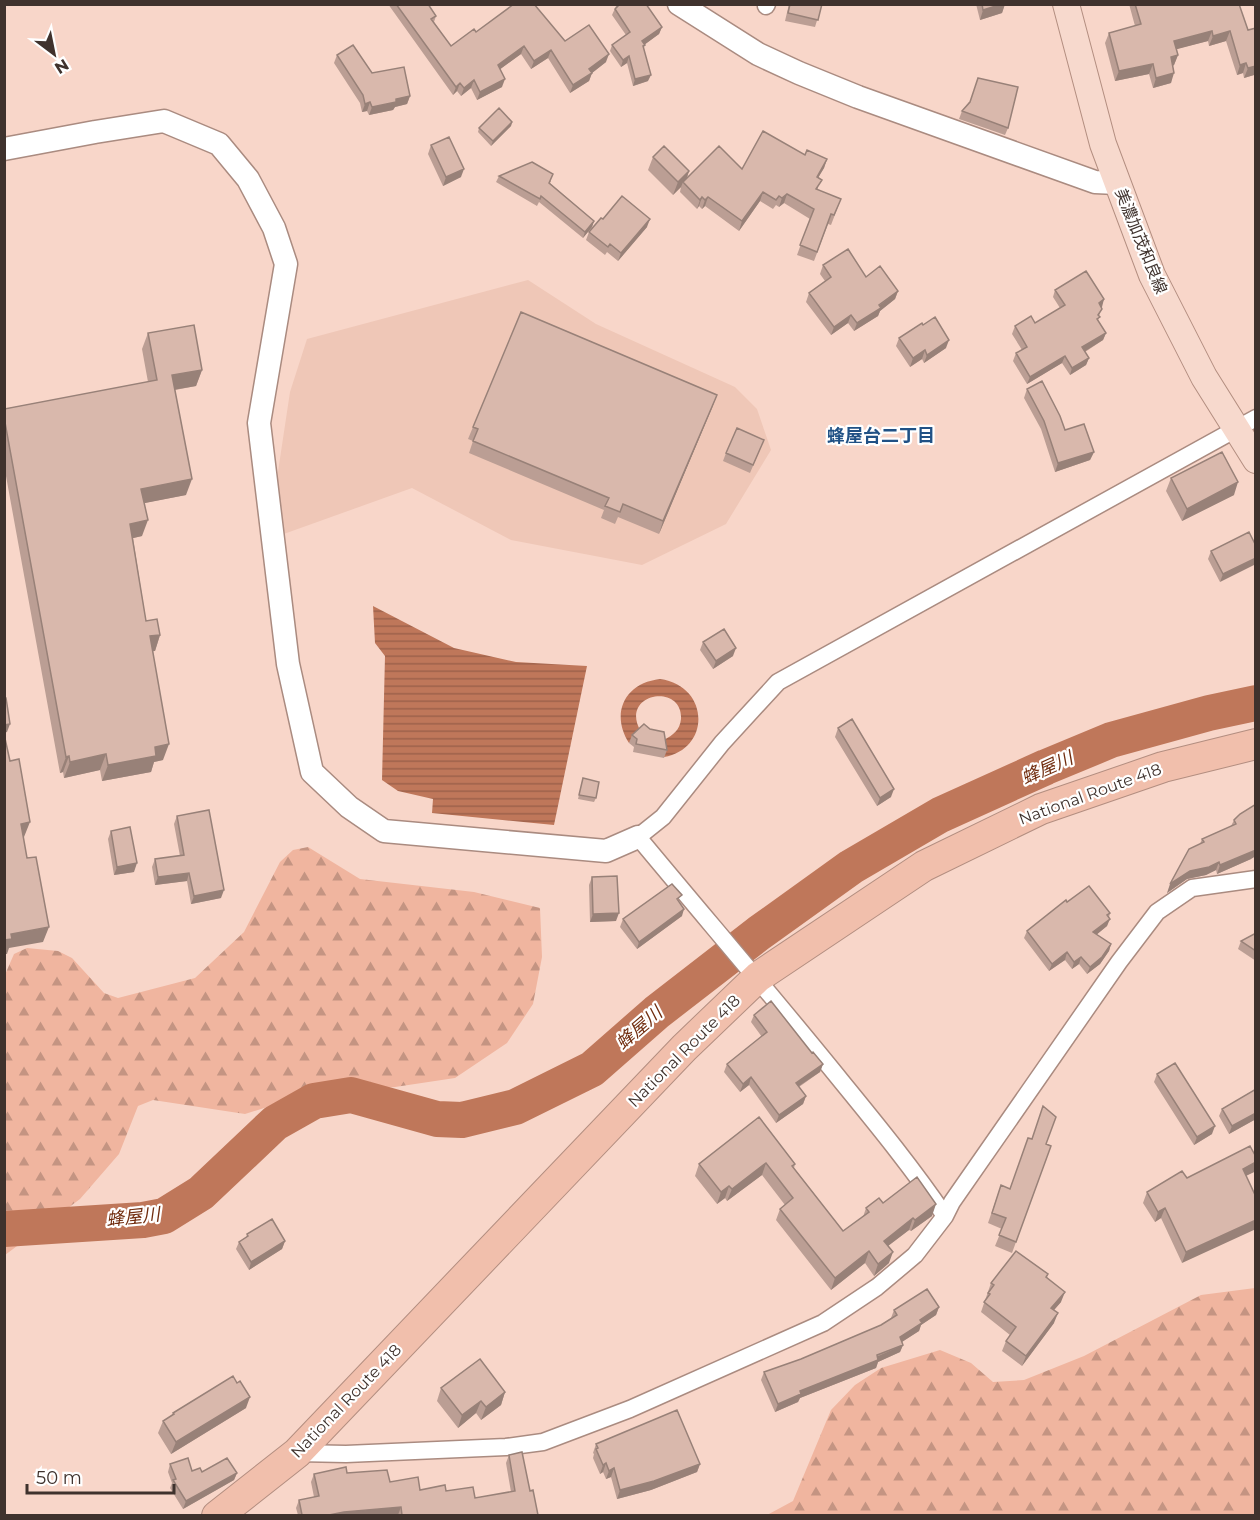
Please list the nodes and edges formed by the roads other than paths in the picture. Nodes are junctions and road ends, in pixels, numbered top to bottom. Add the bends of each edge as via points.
1 (679, 4) edge
2 (1066, 4) edge
3 (4, 149) edge
4 (1117, 183) junction
5 (1247, 424) edge
6 (1256, 460) edge
7 (1256, 744) edge
8 (638, 837) junction
9 (1256, 879) edge
10 (758, 977) junction
11 (945, 1216) junction
12 (297, 1453) junction
13 (217, 1515) edge

1 - 4 street via 758,54 858,97 1095,182
2 - 4 main road, 美濃加茂和良線
3 - 8 street via 164,122 219,144 248,179 274,228 286,264 260,423 288,664 312,772 349,807 384,831 606,851
4 - 5 main road, 美濃加茂和良線 via 1152,275 1204,377
5 - 6 main road, 美濃加茂和良線
5 - 8 street via 778,682 722,743 663,817
7 - 10 highway, National Route 418 via 1163,767 1041,808 924,866
8 - 10 street
9 - 11 street via 1192,888 1157,912
10 - 11 street via 918,1176
10 - 12 highway, National Route 418 via 684,1048
11 - 12 street via 915,1255 877,1287 823,1323 630,1409 543,1442 495,1448
12 - 13 highway, National Route 418

